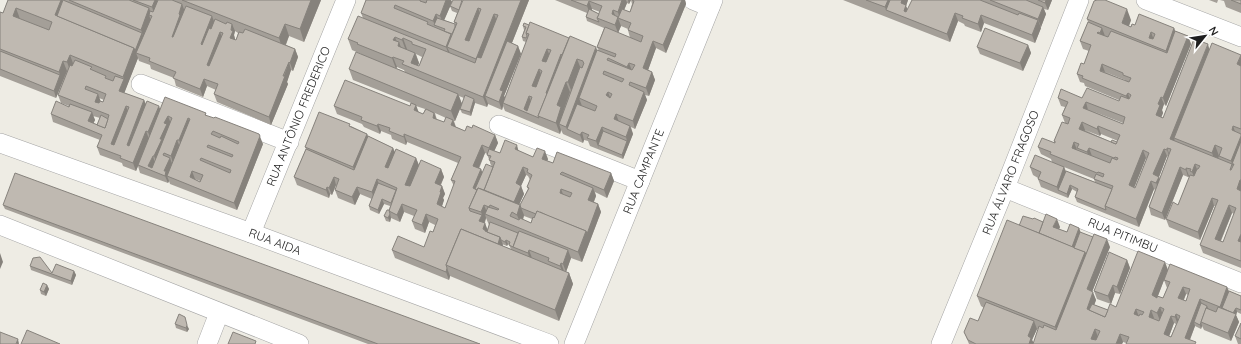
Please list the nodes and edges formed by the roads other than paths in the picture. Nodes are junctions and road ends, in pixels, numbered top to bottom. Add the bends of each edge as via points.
1 (346, 0) edge
2 (1079, 0) edge
3 (1146, 0) edge
4 (705, 2) edge
5 (1241, 37) edge
6 (141, 84) dead end
7 (499, 124) dead end
8 (289, 142) junction
9 (0, 143) edge
10 (640, 180) junction
11 (1005, 188) junction
12 (0, 225) edge
13 (251, 233) junction
14 (1241, 283) edge
15 (219, 313) junction
16 (207, 344) edge
17 (299, 344) edge
18 (549, 344) edge
19 (574, 344) edge
20 (941, 344) edge

1 - 8 street, RUA ANTÔNIO FREDERICO
2 - 11 street, RUA ÁLVARO FRAGOSO
3 - 5 street
4 - 10 street, RUA CAMPANTE
6 - 8 street
7 - 10 street
8 - 13 street, RUA ANTÔNIO FREDERICO
9 - 13 street, RUA AIDA
10 - 19 street, RUA CAMPANTE
11 - 14 street, RUA PITIMBU
11 - 20 street, RUA ÁLVARO FRAGOSO
12 - 15 street
13 - 18 street, RUA AIDA
15 - 16 street
15 - 17 street

